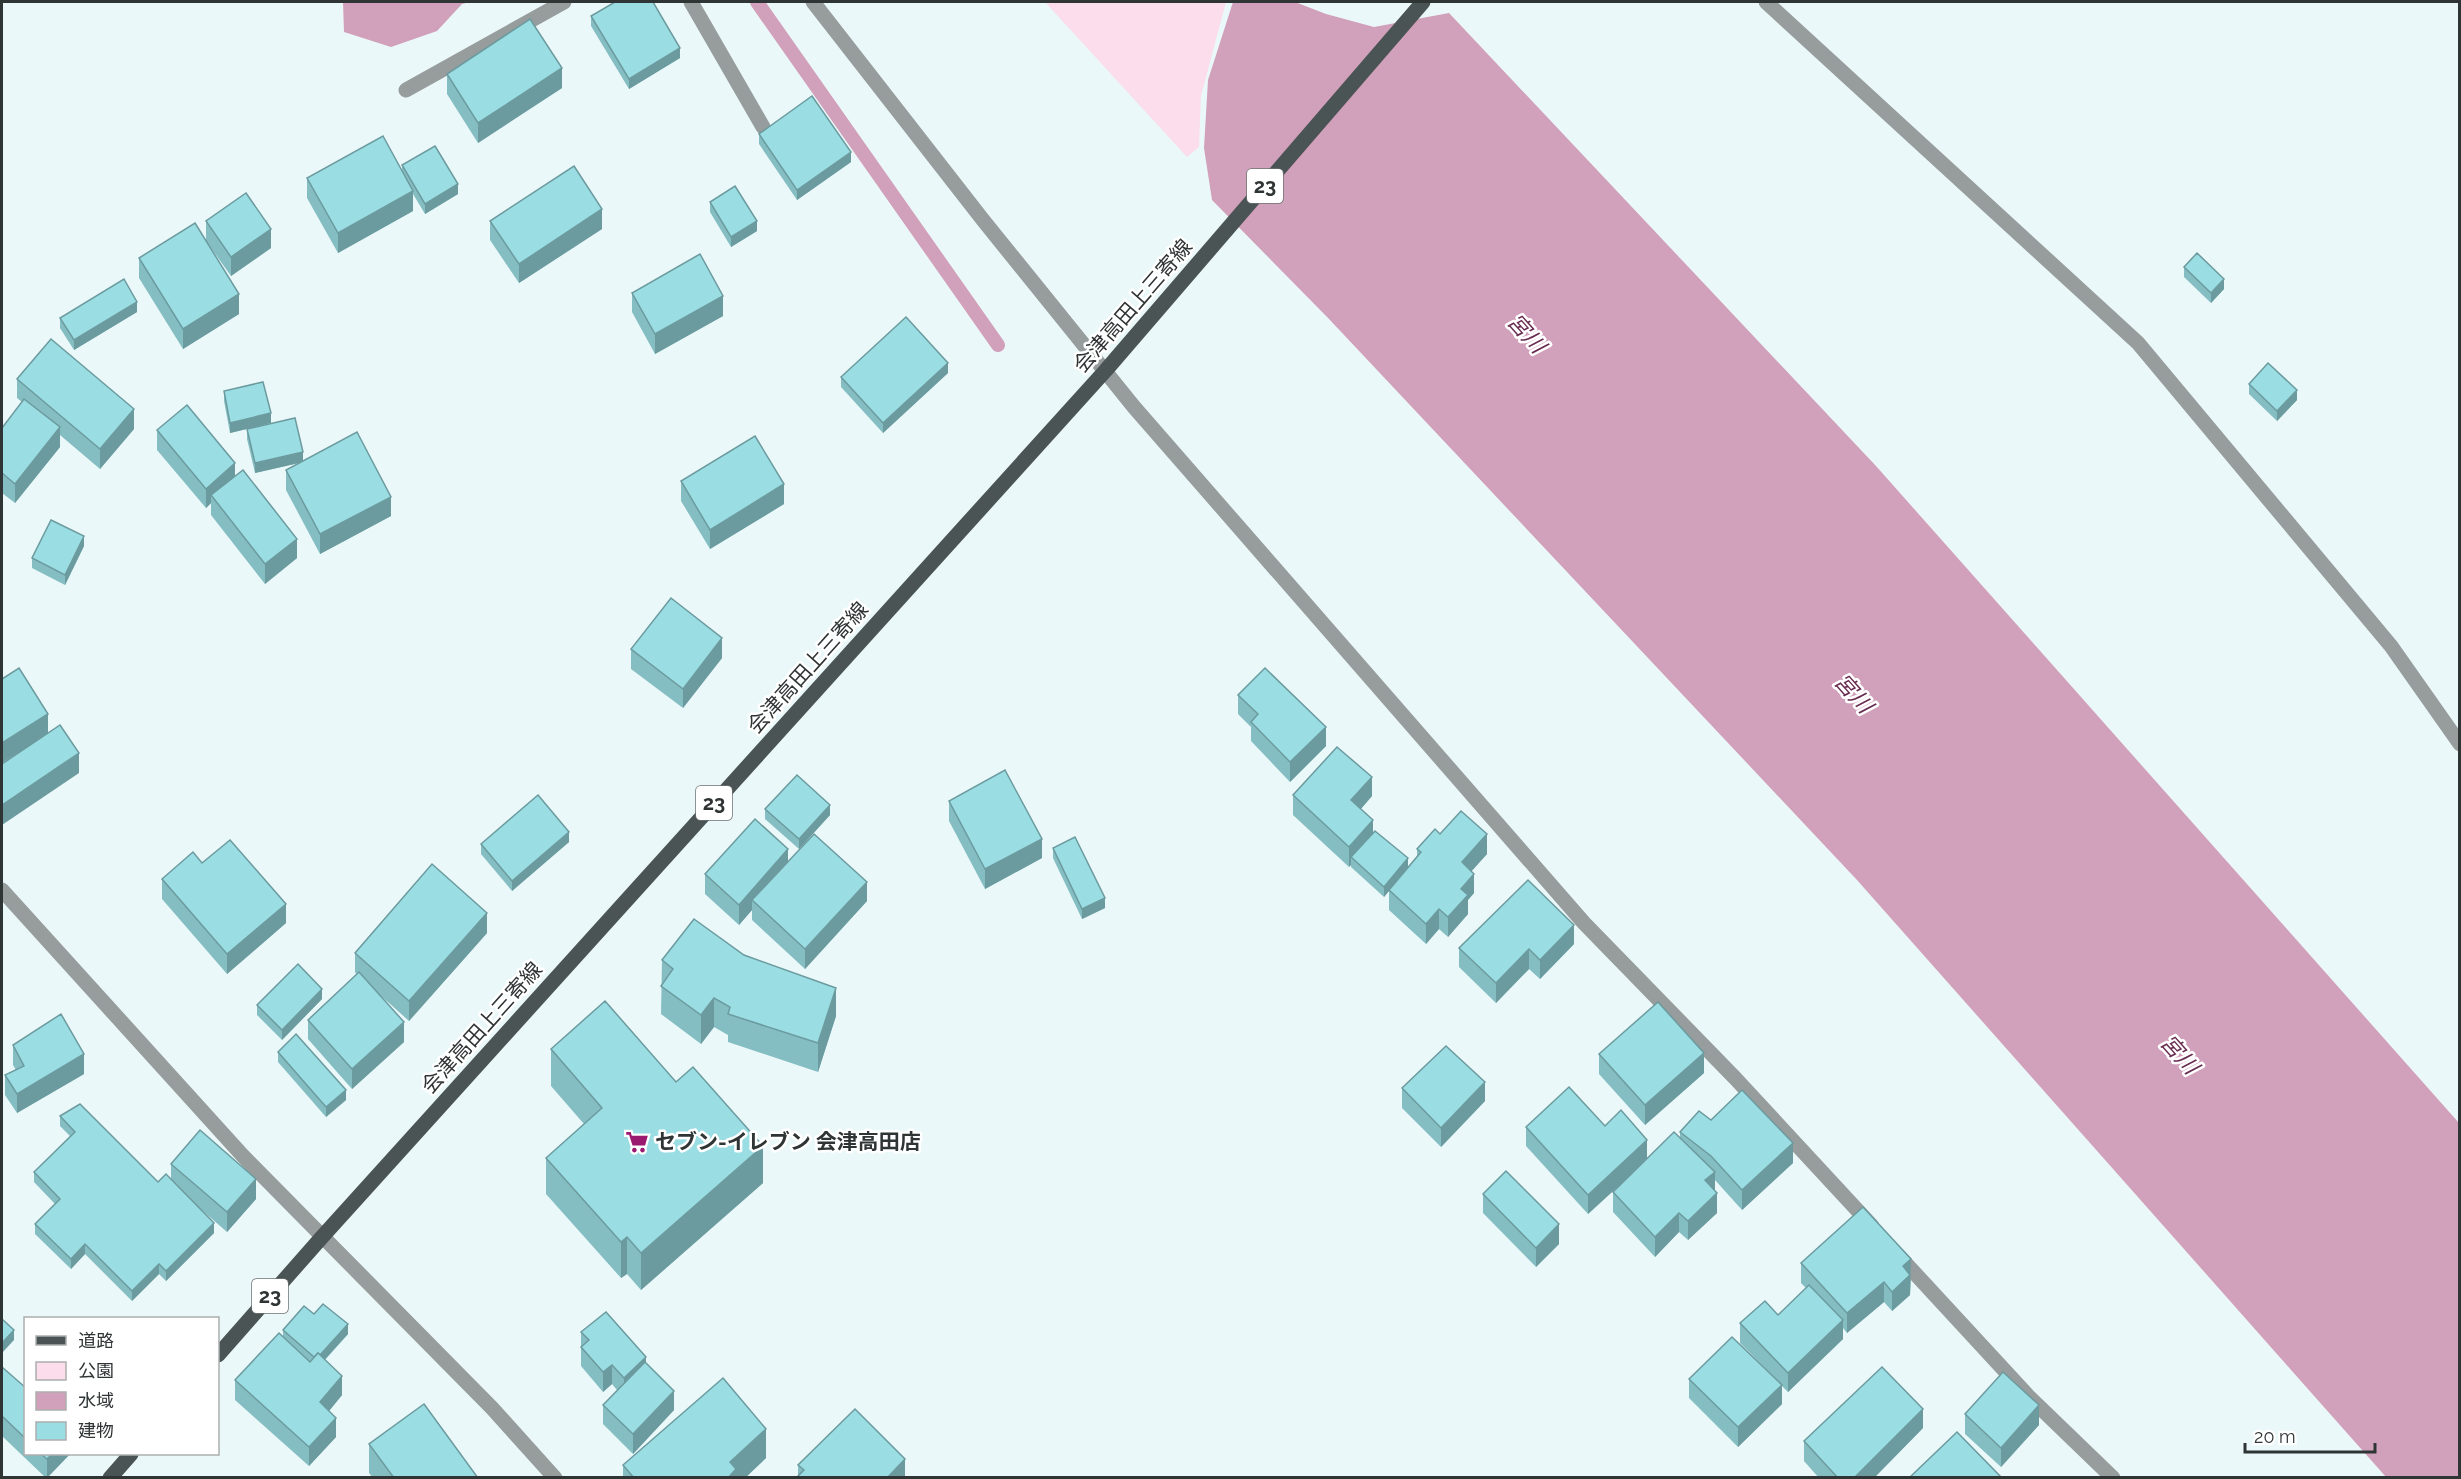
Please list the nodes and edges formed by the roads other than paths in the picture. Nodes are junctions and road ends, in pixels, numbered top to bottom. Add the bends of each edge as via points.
1 (564, 2) edge
2 (691, 2) edge
3 (813, 2) edge
4 (1423, 2) edge
5 (1766, 2) edge
6 (406, 90) dead end
7 (763, 127) dead end
8 (1106, 370) junction
9 (2460, 744) edge
10 (2, 890) edge
11 (322, 1237) junction
12 (219, 1355) edge
13 (131, 1455) edge
14 (110, 1478) edge
15 (555, 1478) edge
16 (2113, 1478) edge

1 - 6 street
2 - 7 street
3 - 8 street
4 - 8 main road, 会津高田上三寄線 / 23
5 - 9 street via 2138,343 2391,646
8 - 11 main road, 会津高田上三寄線 / 23
8 - 16 street via 1134,407 1584,923 1735,1078 2029,1397
10 - 11 street via 243,1156
11 - 12 main road, 会津高田上三寄線 / 23
11 - 15 street via 492,1408
13 - 14 main road

